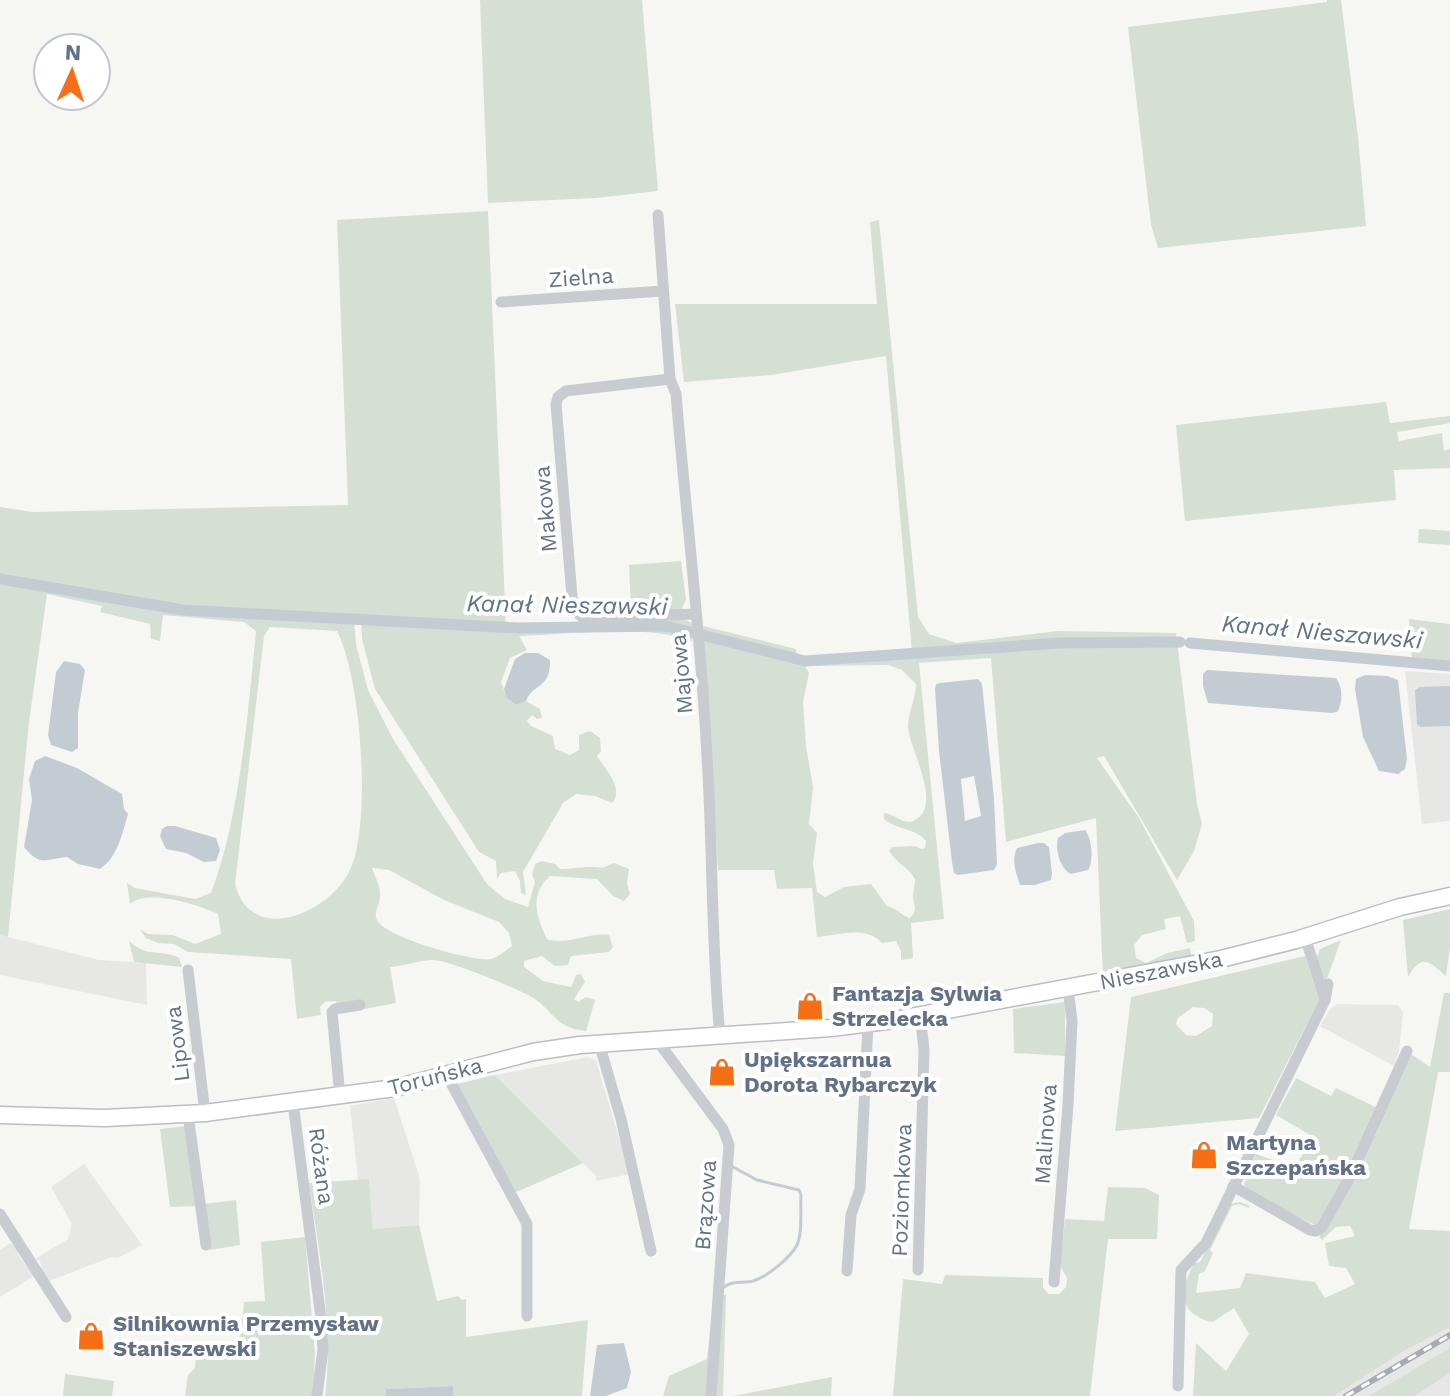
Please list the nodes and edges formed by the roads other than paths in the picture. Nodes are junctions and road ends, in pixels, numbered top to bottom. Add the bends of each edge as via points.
1 (658, 215) dead end
2 (663, 291) junction
3 (501, 302) dead end
4 (670, 379) junction
5 (695, 614) junction
6 (1450, 896) edge
7 (1305, 937) junction
8 (188, 970) dead end
9 (1328, 984) dead end
10 (1068, 988) junction
11 (1325, 1000) junction
12 (360, 1005) dead end
13 (920, 1015) junction
14 (868, 1024) junction
15 (720, 1036) junction
16 (656, 1039) junction
17 (599, 1043) junction
18 (1407, 1051) dead end
19 (446, 1074) junction
20 (340, 1096) junction
21 (293, 1103) junction
22 (197, 1114) junction
23 (0, 1115) edge
24 (1233, 1186) junction
25 (0, 1214) edge
26 (206, 1245) dead end
27 (651, 1251) dead end
28 (918, 1270) dead end
29 (847, 1271) dead end
30 (1054, 1282) dead end
31 (527, 1316) dead end
32 (66, 1317) dead end
33 (1178, 1386) dead end
34 (317, 1396) edge
35 (711, 1396) edge

1 - 2 street, Majowa
2 - 3 street, Zielna
2 - 4 street, Majowa
4 - 5 street, Majowa via 676,394
4 - 5 street, Makowa via 566,391 558,397 573,608 592,618
5 - 15 street, Majowa via 707,748
6 - 7 main road, Nieszawska
7 - 10 main road, Nieszawska
7 - 11 street
8 - 22 street, Lipowa
9 - 11 street
10 - 13 main road, Nieszawska
10 - 30 street, Malinowa via 1068,1105
11 - 24 street
12 - 20 street via 332,1012
13 - 14 main road, Nieszawska
13 - 28 street, Poziomkowa via 924,1049
14 - 15 main road, Toruńska
14 - 29 street via 860,1189 851,1215
15 - 16 main road, Toruńska
16 - 17 main road, Toruńska
16 - 35 street, Brązowa via 723,1129 729,1145
17 - 19 main road, Toruńska via 533,1052
17 - 27 street
18 - 24 street via 1322,1227 1310,1230
19 - 20 main road, Toruńska
19 - 31 street via 527,1224
20 - 21 main road, Toruńska
21 - 22 main road, Toruńska
21 - 34 street, Różana via 323,1349
22 - 23 main road, Toruńska
22 - 26 street, Lipowa
24 - 33 street via 1206,1243 1181,1270
25 - 32 street

